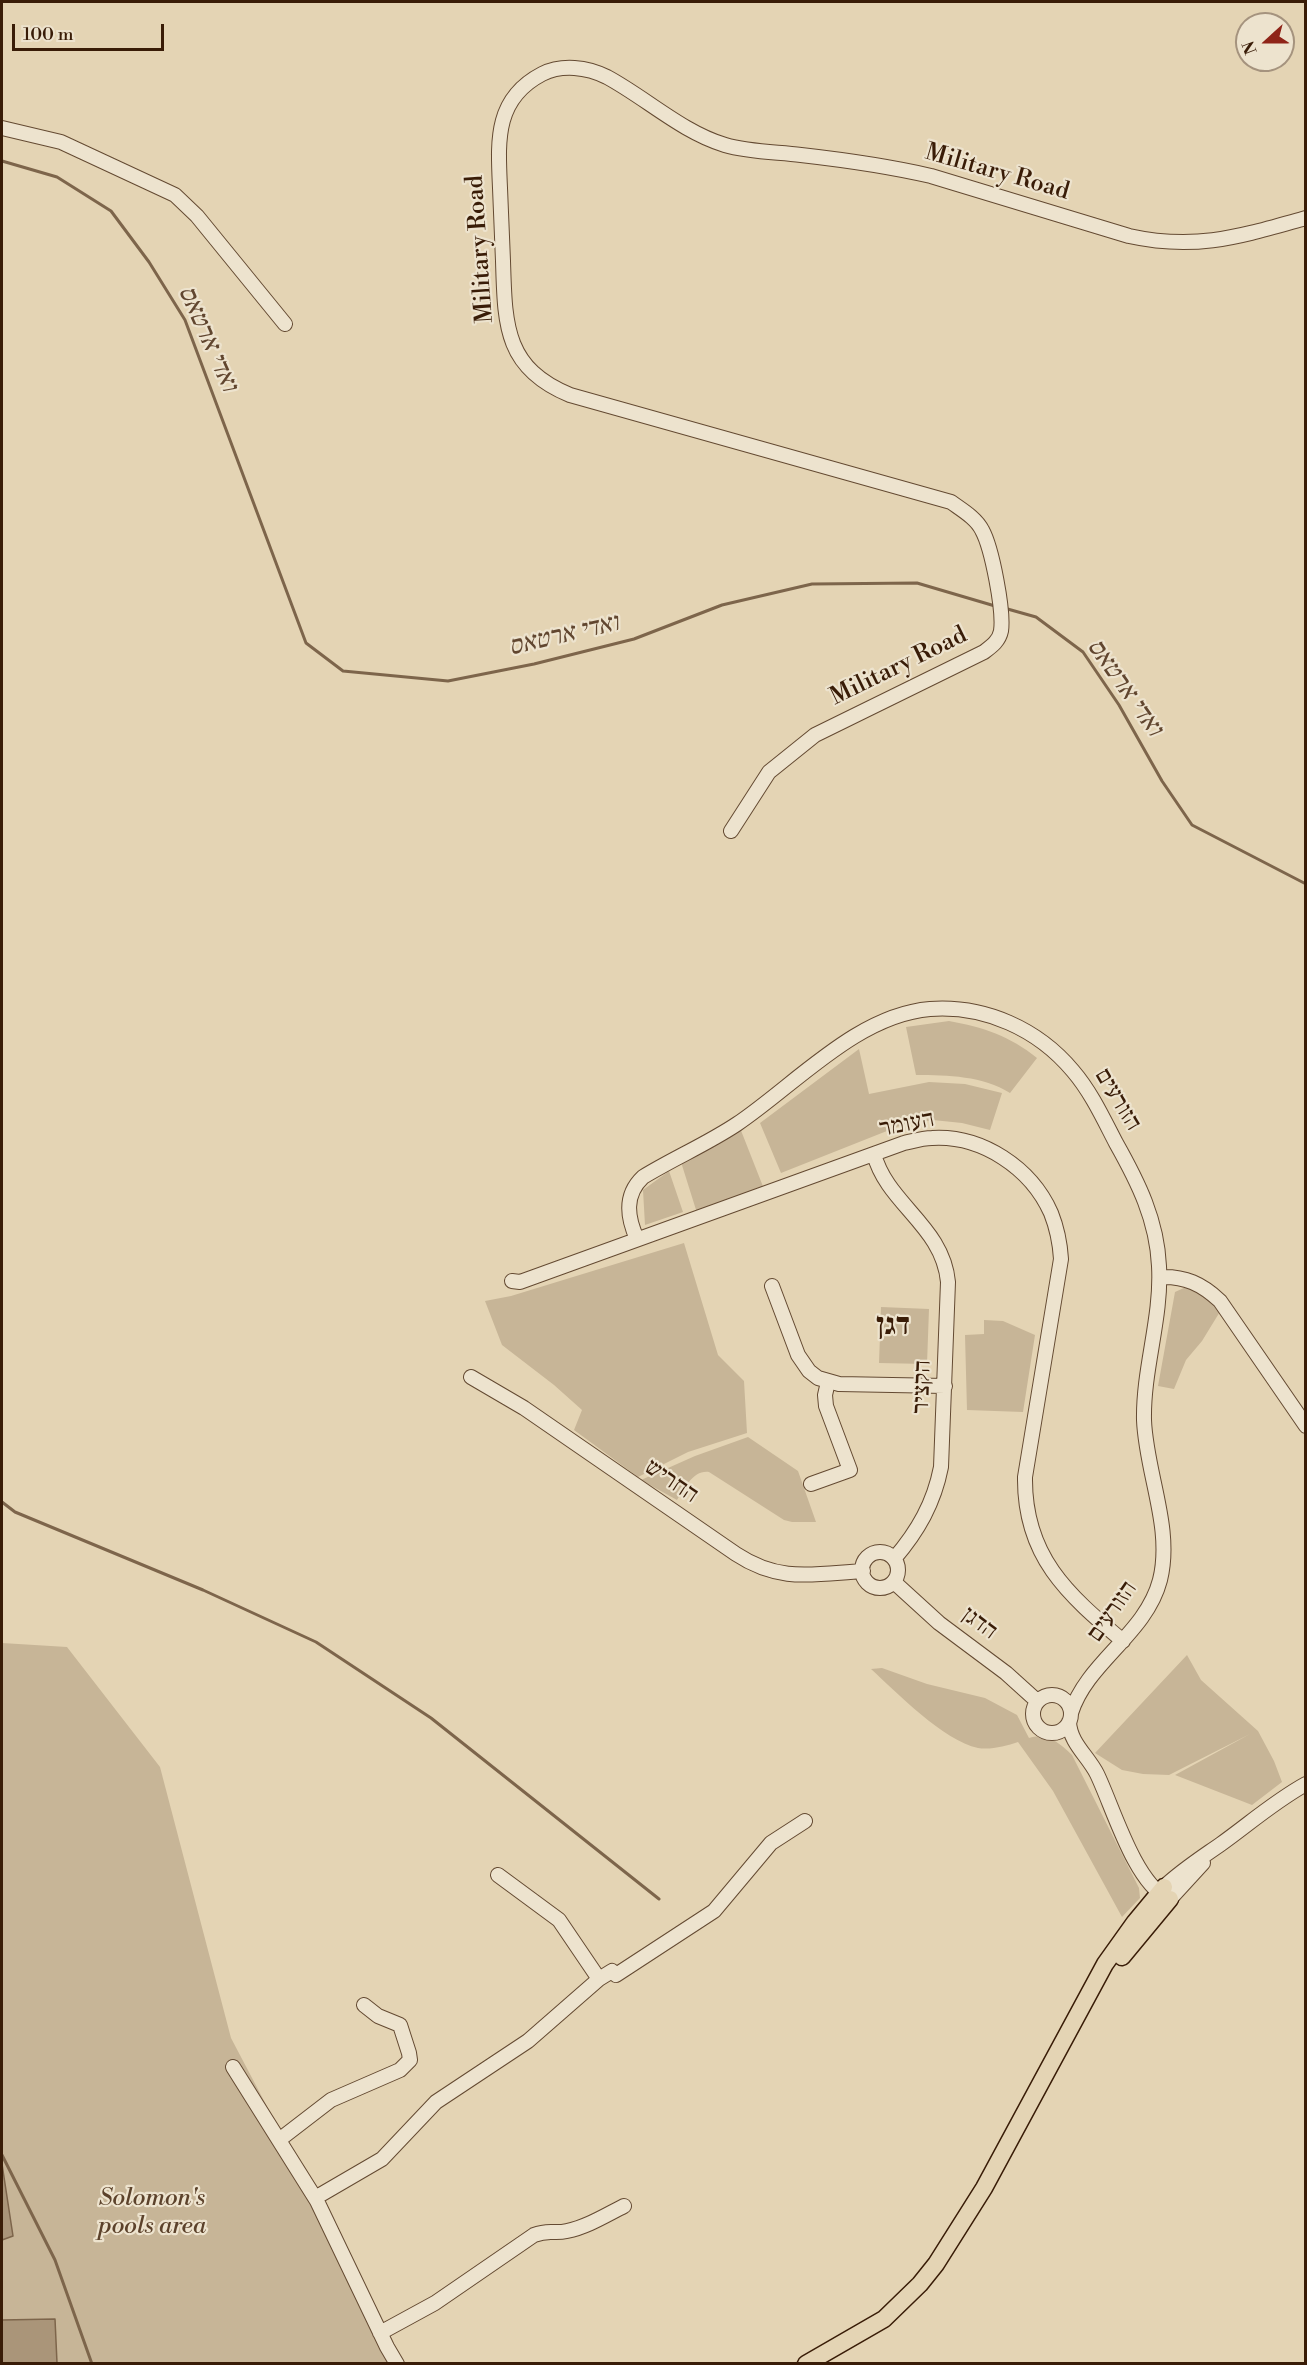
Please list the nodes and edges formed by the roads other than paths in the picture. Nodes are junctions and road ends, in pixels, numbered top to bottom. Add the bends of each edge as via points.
1 (2, 128) edge
2 (1305, 218) edge
3 (285, 324) dead end
4 (731, 831) dead end
5 (874, 1154) junction
6 (637, 1239) junction
7 (1160, 1277) junction
8 (512, 1281) dead end
9 (772, 1286) dead end
10 (471, 1377) dead end
11 (828, 1382) junction
12 (945, 1386) junction
13 (1305, 1426) edge
14 (811, 1484) dead end
15 (894, 1559) junction
16 (862, 1571) junction
17 (894, 1582) junction
18 (1123, 1641) junction
19 (1088, 1683) junction
20 (1054, 1695) junction
21 (1037, 1701) junction
22 (1070, 1718) junction
23 (1050, 1733) junction
24 (1078, 1746) junction
25 (1305, 1784) edge
26 (805, 1821) dead end
27 (498, 1875) dead end
28 (1164, 1893) junction
29 (599, 1979) junction
30 (364, 2005) dead end
31 (233, 2067) dead end
32 (279, 2140) junction
33 (315, 2198) junction
34 (624, 2206) dead end
35 (936, 2265) junction
36 (380, 2333) junction
37 (397, 2364) edge
38 (794, 2364) edge
39 (806, 2364) edge

1 - 3 street via 61,142 175,195
2 - 4 street, Military Road via 1236,238 1158,242 900,168 724,145 681,124 605,76 586,70 550,70 516,93 506,110 498,144 504,287 508,332 522,361 534,375 570,395 951,502 982,529 996,572 1001,630 997,642 815,735 768,772
5 - 6 street, העומר
5 - 12 street, הקציר via 885,1178 934,1239 944,1259 948,1282
5 - 18 street, העומר via 931,1138 957,1139 981,1146 1004,1157 1023,1173 1051,1213 1062,1259 1028,1459 1027,1511 1036,1544 1053,1574 1079,1604
6 - 7 street, הזורעים via 629,1204 632,1190 644,1177 726,1130 873,1026 900,1015 955,1009 1008,1021 1054,1051 1074,1072 1141,1190 1156,1239
6 - 8 street, העומר via 520,1282
7 - 13 street via 1190,1280 1220,1301
7 - 18 street, הזורעים via 1144,1414 1163,1560 1154,1597
9 - 11 street via 801,1361 813,1375
10 - 16 street, החריש via 524,1408 759,1567 790,1575
11 - 12 street
11 - 14 street via 826,1406 850,1470
12 - 15 street, הקציר via 943,1455 935,1491 919,1527
15 - 16 street via 885,1553 874,1554 865,1560
15 - 17 street via 898,1572
16 - 17 street via 867,1582 876,1588
17 - 21 street, הדגן
18 - 19 street, הזורעים
19 - 20 street via 1071,1693
19 - 22 street, הזורעים
20 - 21 street
20 - 22 street via 1066,1702
21 - 23 street via 1034,1721
22 - 23 street via 1061,1731
22 - 24 street via 1072,1737
23 - 24 street
24 - 28 street via 1098,1777 1142,1871
25 - 28 street via 1257,1815
26 - 29 street via 771,1844 714,1911 616,1976 612,1971
27 - 29 street via 559,1920
28 - 35 main road via 1116,1949 984,2188
29 - 33 street via 528,2041 436,2102 382,2158
30 - 32 street via 400,2025 410,2060 400,2070 331,2100
31 - 32 street
32 - 33 street
33 - 36 street
34 - 36 street via 588,2225 534,2235 435,2303
35 - 38 main road via 880,2313
35 - 39 main road via 884,2319
36 - 37 street

